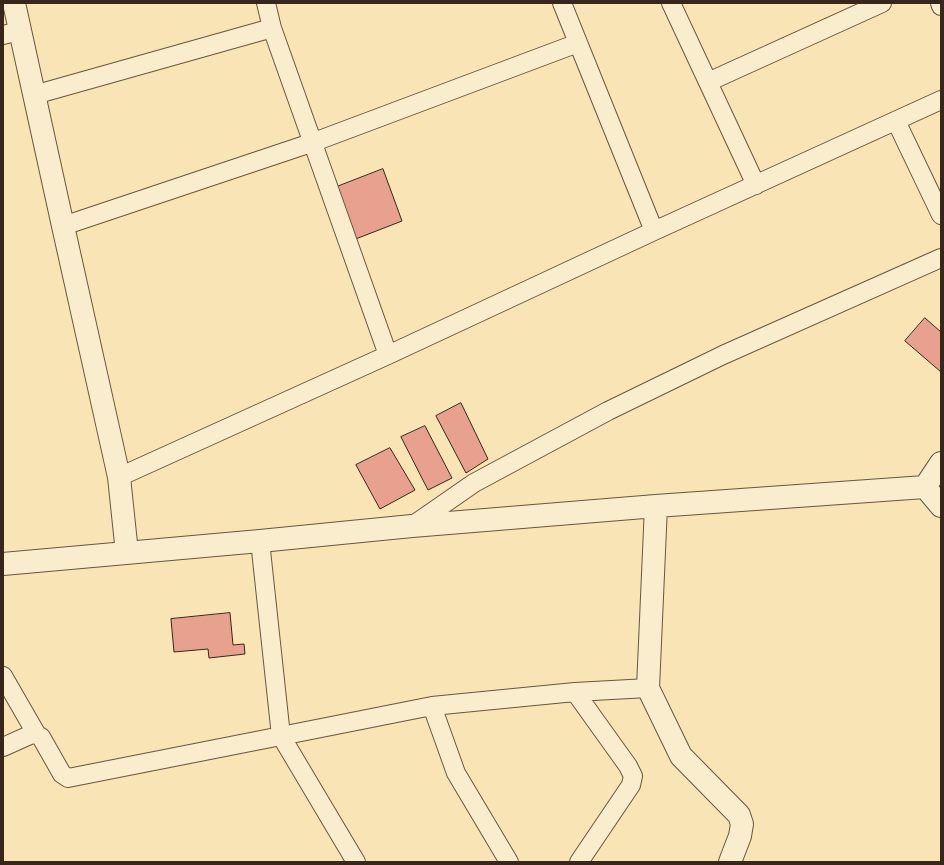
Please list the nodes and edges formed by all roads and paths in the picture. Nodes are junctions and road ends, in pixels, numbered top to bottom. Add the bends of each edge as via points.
1 (14, 3) edge
2 (266, 3) edge
3 (562, 3) edge
4 (671, 3) edge
5 (882, 3) edge
6 (940, 3) edge
7 (941, 6) edge
8 (272, 28) junction
9 (12, 33) edge
10 (578, 42) junction
11 (708, 82) junction
12 (34, 95) junction
13 (941, 100) edge
14 (896, 121) junction
15 (314, 142) junction
16 (756, 185) junction
17 (941, 214) edge
18 (63, 226) junction
19 (654, 231) junction
20 (941, 258) edge
21 (388, 355) junction
22 (941, 463) edge
23 (119, 477) junction
24 (925, 487) junction
25 (656, 506) junction
26 (941, 506) edge
27 (412, 526) junction
28 (260, 541) junction
29 (127, 553) junction
30 (3, 564) edge
31 (3, 676) edge
32 (648, 688) junction
33 (575, 692) junction
34 (432, 706) junction
35 (37, 735) junction
36 (280, 736) junction
37 (3, 747) edge
38 (356, 862) edge
39 (509, 862) edge
40 (579, 862) edge
41 (730, 862) edge

1 - 9 street
2 - 8 street
3 - 10 street
4 - 11 street
5 - 11 street
6 - 7 street
8 - 12 street
8 - 15 street
9 - 12 street
10 - 15 street
10 - 19 street
11 - 16 street
12 - 18 street
13 - 14 street
14 - 16 street
14 - 17 street
15 - 18 street
15 - 21 street
16 - 19 street
18 - 23 street
19 - 21 street
20 - 27 street via 723,355 608,411 474,483
21 - 23 street
22 - 24 street
23 - 29 street
24 - 25 street
24 - 26 street
25 - 27 street
25 - 32 street
27 - 28 street
28 - 29 street
28 - 36 street
29 - 30 street
31 - 35 street
32 - 33 street
32 - 41 street via 681,756 739,815 742,824 740,836
33 - 34 street
33 - 40 street via 628,766 632,776 631,785
34 - 36 street
34 - 39 street via 456,773
35 - 36 street via 41,737 62,774 68,778
35 - 37 street via 32,734
36 - 38 street

